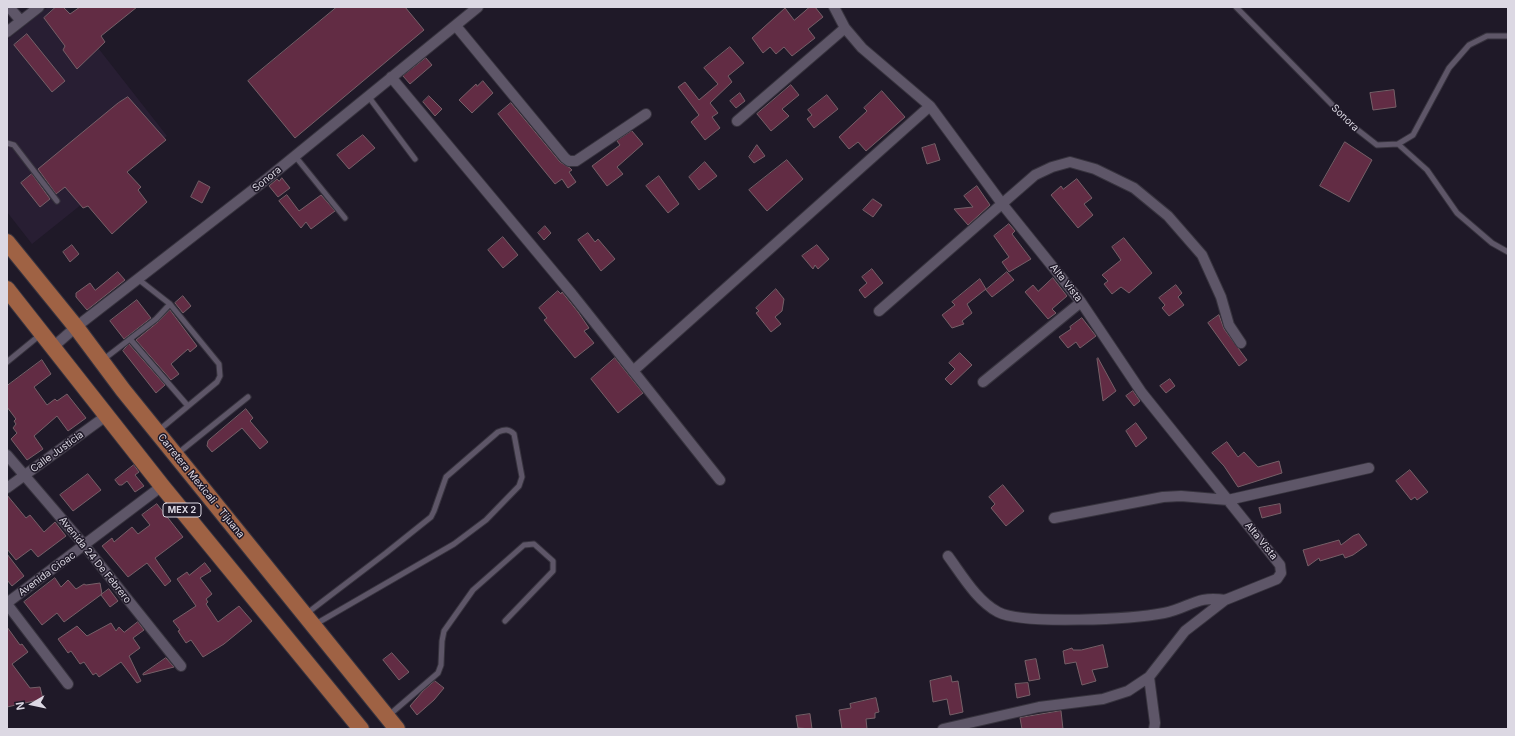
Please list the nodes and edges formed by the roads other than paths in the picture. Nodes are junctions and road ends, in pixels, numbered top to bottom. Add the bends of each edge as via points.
1 (9, 7) edge
2 (39, 7) edge
3 (478, 7) edge
4 (834, 7) edge
5 (1236, 7) edge
6 (21, 21) junction
7 (456, 26) junction
8 (845, 28) junction
9 (7, 32) edge
10 (1508, 36) edge
11 (391, 77) junction
12 (368, 96) junction
13 (930, 106) junction
14 (646, 114) dead end
15 (737, 121) dead end
16 (7, 143) edge
17 (1398, 144) junction
18 (295, 156) junction
19 (415, 159) dead end
20 (57, 202) dead end
21 (1003, 205) junction
22 (345, 218) dead end
23 (7, 242) edge
24 (1508, 252) edge
25 (138, 280) junction
26 (7, 289) edge
27 (1081, 302) junction
28 (170, 304) junction
29 (879, 311) dead end
30 (76, 327) junction
31 (42, 333) junction
32 (130, 338) junction
33 (1241, 343) dead end
34 (53, 347) junction
35 (101, 361) junction
36 (7, 362) edge
37 (634, 371) junction
38 (983, 382) dead end
39 (248, 397) dead end
40 (188, 406) junction
41 (106, 416) junction
42 (157, 431) junction
43 (7, 455) edge
44 (176, 455) junction
45 (1369, 468) dead end
46 (24, 475) junction
47 (720, 480) dead end
48 (162, 486) junction
49 (7, 488) edge
50 (1228, 500) junction
51 (1054, 518) dead end
52 (84, 546) junction
53 (948, 556) dead end
54 (1225, 600) junction
55 (7, 604) edge
56 (309, 620) junction
57 (505, 621) dead end
58 (181, 666) dead end
59 (1149, 677) junction
60 (68, 684) dead end
61 (387, 717) junction
62 (361, 729) edge
63 (397, 729) edge
64 (943, 729) edge
65 (1154, 729) edge

1 - 6 street
2 - 6 street
3 - 7 street, Sonora
4 - 8 street, Alta Vista
5 - 17 lane, Sonora via 1354,128 1377,145
6 - 9 street
7 - 11 street, Sonora
7 - 14 street via 569,161 576,161
8 - 13 street, Alta Vista via 862,48
8 - 15 street
10 - 17 lane via 1487,36 1469,45 1449,68 1413,134
11 - 12 street, Sonora
11 - 37 street
12 - 18 street, Sonora
12 - 19 lane
13 - 21 street, Alta Vista
13 - 37 street
16 - 20 lane via 14,145
17 - 24 lane via 1427,170 1457,213 1492,243
18 - 22 lane
18 - 25 street, Sonora
21 - 27 street, Alta Vista
21 - 29 street
21 - 33 street via 1035,175 1070,162 1095,169 1134,188 1168,216 1202,255 1221,297 1229,325
23 - 30 main road, Carretera Mexicali - Tijuana / MEX 2
25 - 28 lane
25 - 30 street, Sonora
26 - 31 main road, MEX 2
27 - 38 street
27 - 50 street, Alta Vista via 1142,393
28 - 32 lane via 156,319
28 - 40 lane via 219,364 220,376 217,382
30 - 34 street, Sonora
30 - 35 main road, Carretera Mexicali - Tijuana / MEX 2
31 - 34 main road, MEX 2
31 - 36 lane
32 - 35 lane
32 - 40 lane
34 - 41 main road, MEX 2
35 - 42 main road, Carretera Mexicali - Tijuana / MEX 2
37 - 47 street
39 - 44 lane
40 - 42 lane
41 - 46 street, Calle Justicia
41 - 48 main road, MEX 2
42 - 44 main road, Carretera Mexicali - Tijuana / MEX 2
43 - 46 street, Avenida 24 De Febrero
44 - 56 main road, Carretera Mexicali - Tijuana / MEX 2
45 - 50 street
46 - 49 street, Calle Justicia
46 - 52 street, Avenida 24 De Febrero
48 - 52 street, Avenida Cioac
48 - 62 main road, MEX 2
50 - 51 street via 1163,497
50 - 54 street, Alta Vista via 1280,565 1281,573 1277,579
52 - 55 street, Avenida Cioac
52 - 58 street, Avenida 24 De Febrero
53 - 54 street via 988,606 1000,613 1019,617 1134,617 1166,613 1200,599
54 - 59 street via 1185,631
55 - 60 street
56 - 56 lane via 454,544 486,520 519,486 522,477 514,434 504,430 498,432 446,477 431,517
56 - 61 main road, Carretera Mexicali - Tijuana / MEX 2
57 - 61 lane via 553,571 553,561 534,544 524,545 473,590 444,631 438,673
59 - 64 street via 1117,695 1039,707
59 - 65 street
61 - 63 main road, Carretera Mexicali - Tijuana / MEX 2

